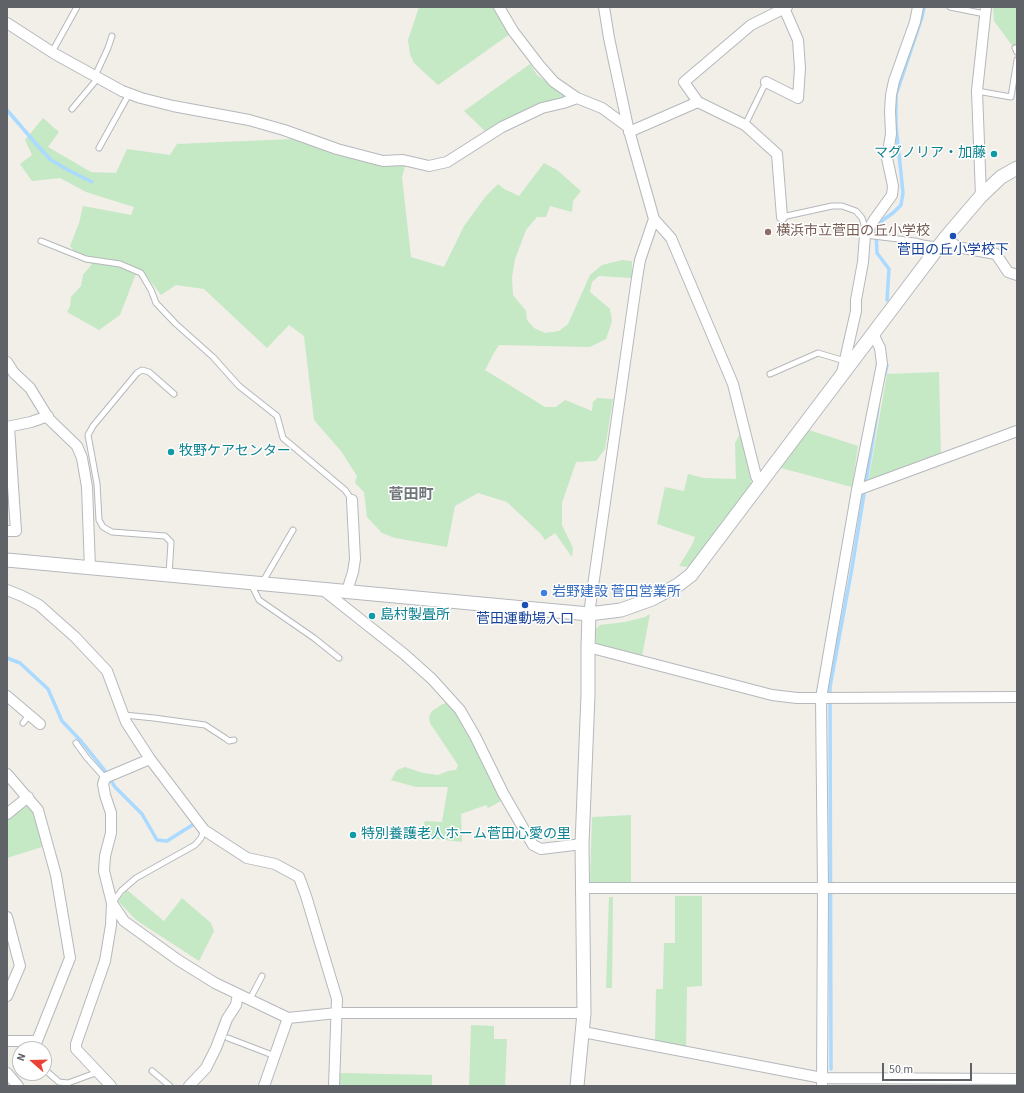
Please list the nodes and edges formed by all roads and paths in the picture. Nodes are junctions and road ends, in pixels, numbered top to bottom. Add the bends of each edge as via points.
1 (77, 7) edge
2 (498, 7) edge
3 (604, 7) edge
4 (918, 7) edge
5 (950, 7) edge
6 (786, 8) edge
7 (986, 10) edge
8 (7, 23) edge
9 (112, 36) dead end
10 (52, 52) junction
11 (1017, 60) edge
12 (97, 77) junction
13 (766, 82) joint
14 (977, 91) junction
15 (129, 94) junction
16 (577, 98) junction
17 (698, 102) junction
18 (72, 108) dead end
19 (745, 125) junction
20 (628, 130) junction
21 (99, 148) dead end
22 (1017, 168) edge
23 (981, 196) junction
24 (782, 217) joint
25 (654, 219) junction
26 (866, 234) junction
27 (41, 241) dead end
28 (943, 242) junction
29 (1017, 275) edge
30 (872, 334) junction
31 (845, 361) junction
32 (7, 362) edge
33 (770, 374) dead end
34 (841, 378) junction
35 (174, 394) dead end
36 (48, 416) junction
37 (8, 427) edge
38 (1017, 431) edge
39 (760, 484) junction
40 (858, 490) junction
41 (352, 500) joint
42 (293, 530) dead end
43 (7, 531) edge
44 (7, 560) edge
45 (90, 568) junction
46 (169, 575) junction
47 (256, 583) junction
48 (322, 589) junction
49 (7, 590) edge
50 (347, 591) junction
51 (590, 614) junction
52 (588, 647) junction
53 (339, 658) dead end
54 (7, 696) edge
55 (1017, 697) edge
56 (821, 698) junction
57 (124, 715) junction
58 (40, 724) dead end
59 (234, 740) dead end
60 (76, 743) dead end
61 (150, 758) junction
62 (7, 774) edge
63 (105, 778) junction
64 (28, 797) junction
65 (7, 814) edge
66 (204, 830) junction
67 (582, 844) junction
68 (581, 888) junction
69 (1017, 888) edge
70 (823, 889) junction
71 (112, 903) junction
72 (7, 916) edge
73 (262, 976) dead end
74 (238, 994) junction
75 (7, 996) edge
76 (250, 999) junction
77 (337, 1013) junction
78 (584, 1013) junction
79 (288, 1018) junction
80 (583, 1032) junction
81 (228, 1038) dead end
82 (37, 1041) edge
83 (275, 1056) junction
84 (152, 1071) dead end
85 (98, 1072) junction
86 (7, 1073) edge
87 (52, 1076) edge
88 (1017, 1079) edge
89 (822, 1082) edge
90 (18, 1086) edge
91 (112, 1086) edge
92 (170, 1086) edge
93 (189, 1086) edge
94 (264, 1086) edge
95 (334, 1086) edge
96 (577, 1086) edge

1 - 10 lane
2 - 16 street via 539,65 554,82
3 - 20 street
4 - 26 street via 891,95 891,134 887,158 893,186 892,195
5 - 7 lane
6 - 13 street via 798,40 798,98
6 - 17 street via 751,25 684,82
7 - 14 street
8 - 10 street
9 - 12 lane
10 - 12 street
11 - 14 lane via 1011,97
12 - 15 street
12 - 18 lane
13 - 19 lane
14 - 23 street
15 - 16 street via 173,106 249,120 383,161 403,160 429,166 447,162 524,116
15 - 21 lane
16 - 20 street via 602,108
17 - 19 street
17 - 20 street
19 - 24 street via 777,154
20 - 25 street
22 - 23 street via 1002,177
23 - 28 street
24 - 26 lane via 842,206 856,211 862,218
25 - 39 street via 671,238 733,384
25 - 51 street via 640,260 637,278
26 - 28 lane via 922,243
26 - 31 street via 856,311
27 - 41 lane via 86,259 120,264 141,273 156,303 213,357 239,386 277,416 283,438 345,490
28 - 29 street via 996,254 1008,272
28 - 30 street
30 - 34 street
30 - 40 street via 880,348 882,364
31 - 33 lane via 818,353
31 - 34 street
32 - 36 street via 14,373 30,388
34 - 39 street
35 - 46 lane via 149,372 137,372 88,435 97,484 99,520 103,528 112,532 165,536 171,542
36 - 37 street
36 - 45 street via 77,446 82,458 87,487
37 - 43 street via 16,531
38 - 40 street
39 - 51 street via 691,575 652,599 634,606
40 - 56 street
41 - 50 street via 354,559
42 - 47 lane
44 - 45 street
45 - 46 street
46 - 47 street
47 - 48 street
47 - 53 lane via 259,600
48 - 50 street
48 - 67 street via 404,654 432,679 460,710 533,845 541,849
49 - 57 street via 39,605 107,671
50 - 51 street
51 - 52 street
52 - 56 street via 772,695
52 - 67 street
54 - 58 street via 26,719
55 - 56 street
56 - 70 street
57 - 59 lane via 205,725 230,741
57 - 61 street
60 - 63 lane
61 - 63 street
61 - 66 street
62 - 64 street
63 - 71 street via 105,795 111,813 111,833 104,871
64 - 65 street
64 - 82 street via 38,810 56,875 70,958
66 - 71 lane via 195,845 136,878
66 - 77 street via 246,858 275,864 299,877 337,999
67 - 68 street
68 - 70 street
68 - 78 street
69 - 70 street
70 - 89 street
71 - 74 street via 124,921 178,960
71 - 85 street via 105,961 76,1044 76,1049
72 - 75 street via 20,966
73 - 76 lane
74 - 76 street
74 - 93 street via 236,1005 206,1068
76 - 79 street
77 - 78 street
77 - 79 street
77 - 95 street
78 - 80 street
79 - 83 street
80 - 89 street
80 - 96 street
81 - 83 lane
83 - 94 street
84 - 92 lane
85 - 87 lane via 68,1083 59,1082
85 - 91 street
86 - 90 street
88 - 89 street

